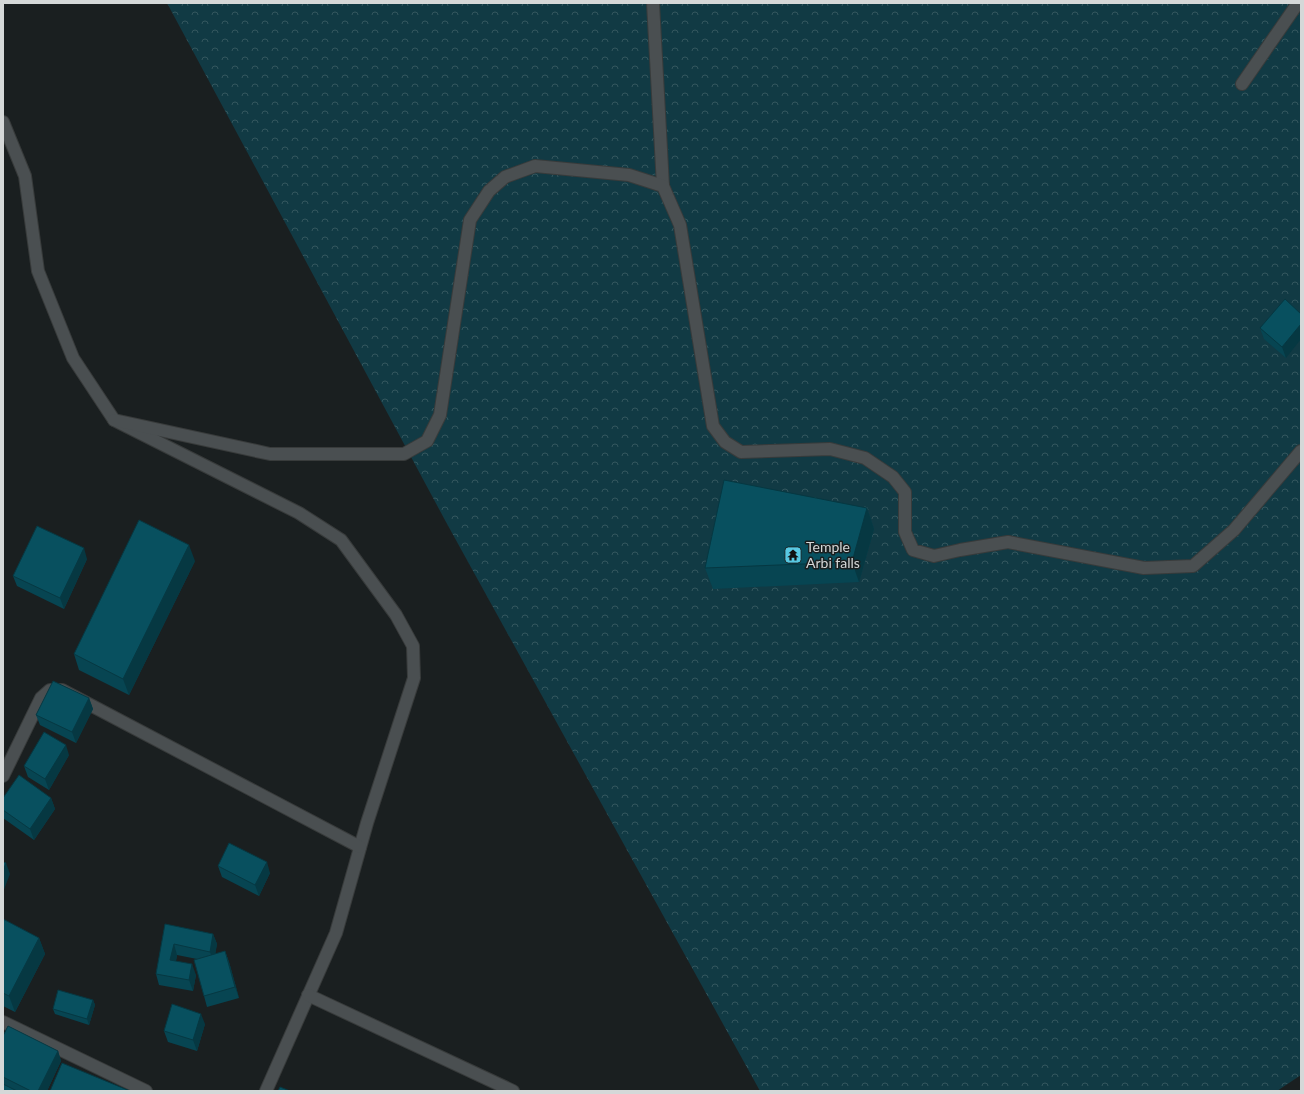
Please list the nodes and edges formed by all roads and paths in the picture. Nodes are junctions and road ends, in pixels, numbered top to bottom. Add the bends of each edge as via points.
1 (653, 3) edge
2 (1298, 3) edge
3 (1242, 84) dead end
4 (3, 122) edge
5 (663, 186) junction
6 (114, 420) junction
7 (1301, 451) edge
8 (3, 776) edge
9 (360, 847) junction
10 (308, 995) junction
11 (3, 1022) edge
12 (146, 1091) edge
13 (266, 1091) edge
14 (513, 1091) edge

1 - 5 street
2 - 3 street
4 - 6 street via 24,176 38,271 73,358
5 - 6 street via 629,175 535,166 505,177 489,191 470,220 440,415 427,441 404,454 270,454
5 - 7 street via 680,225 713,426 725,442 741,452 830,449 865,458 893,477 905,492 905,532 913,550 934,556 1008,542 1144,568 1193,566 1234,530
6 - 9 street via 299,513 341,540 396,615 413,646 414,678
8 - 9 street via 41,698 50,690 62,690
9 - 10 street via 336,933
10 - 13 street
10 - 14 street
11 - 12 street

